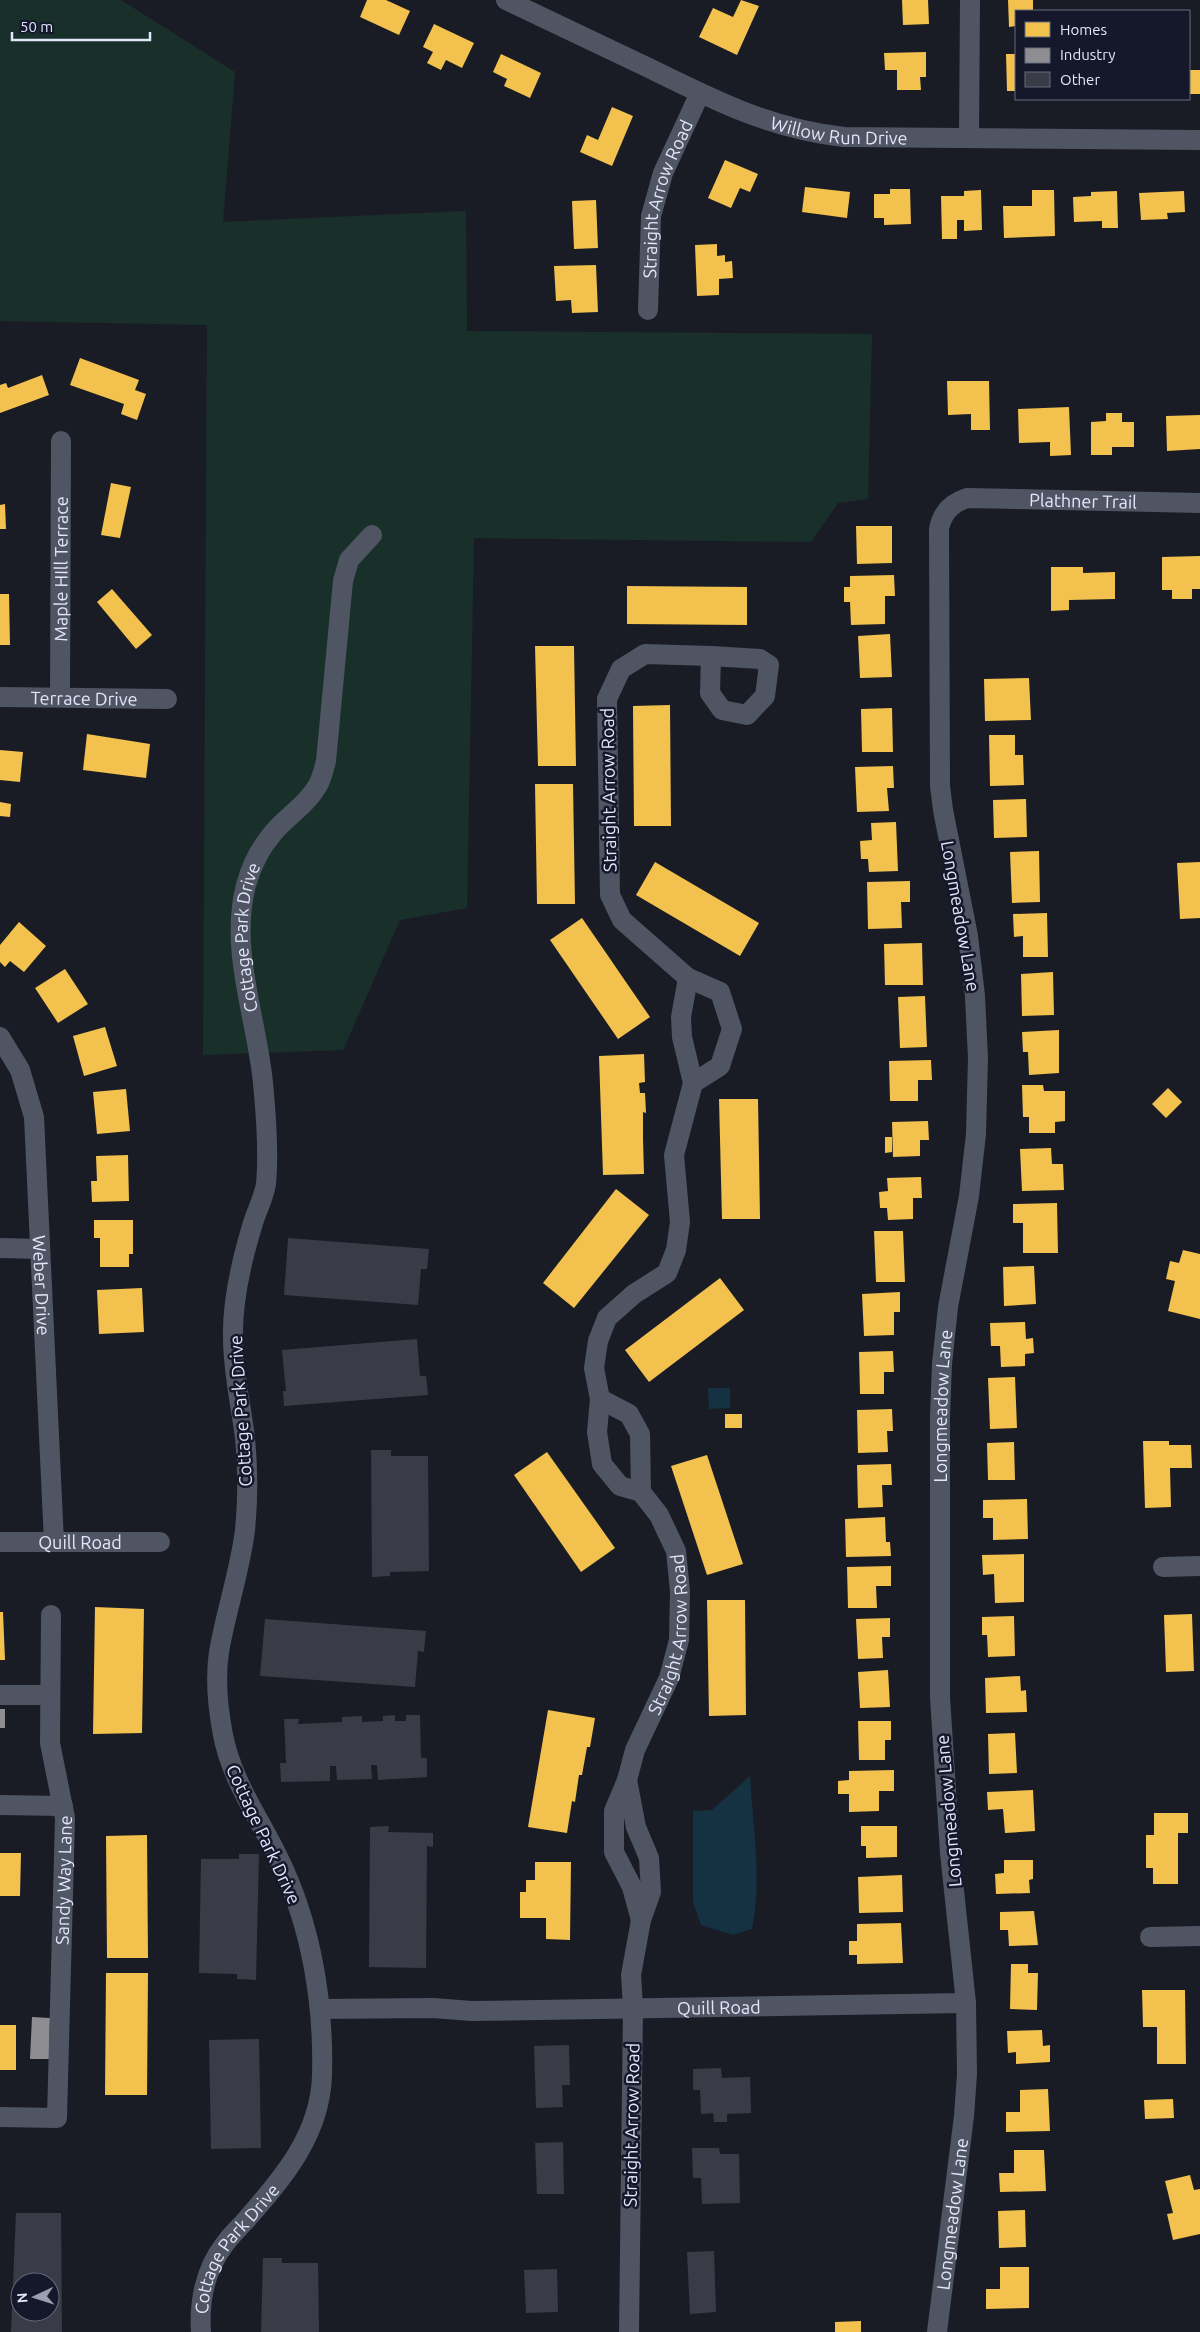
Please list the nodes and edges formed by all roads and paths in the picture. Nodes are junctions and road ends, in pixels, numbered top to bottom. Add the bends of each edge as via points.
1 (970, 0) edge
2 (510, 1) edge
3 (700, 93) junction
4 (969, 138) junction
5 (1200, 140) edge
6 (648, 310) dead end
7 (61, 441) dead end
8 (967, 498) joint
9 (1200, 503) edge
10 (372, 535) dead end
11 (711, 656) dead end
12 (0, 697) edge
13 (60, 698) junction
14 (167, 699) dead end
15 (688, 978) junction
16 (0, 1037) edge
17 (692, 1083) junction
18 (0, 1248) edge
19 (39, 1249) junction
20 (600, 1399) junction
21 (641, 1492) junction
22 (0, 1542) edge
23 (54, 1542) junction
24 (160, 1542) dead end
25 (1200, 1566) edge
26 (1163, 1567) dead end
27 (51, 1614) dead end
28 (0, 1695) edge
29 (50, 1695) junction
30 (627, 1780) junction
31 (0, 1806) edge
32 (63, 1806) junction
33 (641, 1920) junction
34 (1200, 1936) edge
35 (1150, 1937) dead end
36 (966, 2003) junction
37 (633, 2007) junction
38 (320, 2009) junction
39 (0, 2117) edge
40 (201, 2332) edge
41 (629, 2332) edge
42 (937, 2332) edge

1 - 4 street
2 - 3 street, Willow Run Drive
3 - 4 street, Willow Run Drive via 765,121 821,135
3 - 6 street, Straight Arrow Road via 663,173 651,216
4 - 5 street, Willow Run Drive
7 - 13 street, Maple HIll Terrace
8 - 9 street, Plathner Trail
8 - 36 street, Longmeadow Lane via 950,507 939,529 938,718 940,786 968,936 978,1058 976,1134 969,1196 948,1307 940,1416 940,1697 949,1844
10 - 38 street, Cottage Park Drive via 349,560 343,581 326,761 319,784 302,806 273,832 257,857 246,886 241,927 263,1082 266,1186 242,1266 233,1337 245,1442 247,1510 242,1552 219,1654 218,1691 223,1736 233,1769 250,1809 278,1857 302,1915
11 - 15 street, Straight Arrow Road via 645,654 621,669 607,699 610,895 622,920
12 - 13 street, Terrace Drive
13 - 14 street, Terrace Drive
15 - 17 street via 681,1017
15 - 17 street, Straight Arrow Road via 720,992 732,1029 720,1066
16 - 19 street, Weber Drive via 20,1070 34,1117
17 - 20 street via 674,1156 680,1222 676,1250 667,1273 634,1294 607,1318 598,1341 594,1368
18 - 19 street
19 - 23 street, Weber Drive
20 - 21 street via 629,1414 640,1434
20 - 21 street via 598,1432 602,1464 620,1486
21 - 30 street, Straight Arrow Road via 659,1515 676,1551 680,1590 679,1640 669,1678 635,1750
22 - 23 street, Quill Road
23 - 24 street, Quill Road
25 - 26 street
27 - 29 street, Sandy Way Lane
28 - 29 street
29 - 32 street, Sandy Way Lane via 50,1743
30 - 33 street, Straight Arrow Road via 636,1827 649,1858 651,1892
30 - 33 street, Straight Arrow Road via 614,1811 614,1852 632,1887
31 - 32 street
32 - 39 street, Sandy Way Lane via 66,1818 57,2118
33 - 37 street, Straight Arrow Road via 631,1975
34 - 35 street
36 - 37 street, Quill Road
36 - 42 street, Longmeadow Lane via 964,2116
37 - 38 street, Quill Road via 472,2011
37 - 41 street, Straight Arrow Road
38 - 40 street, Cottage Park Drive via 322,2077 318,2110 307,2139 292,2164 223,2245 205,2283 200,2311

